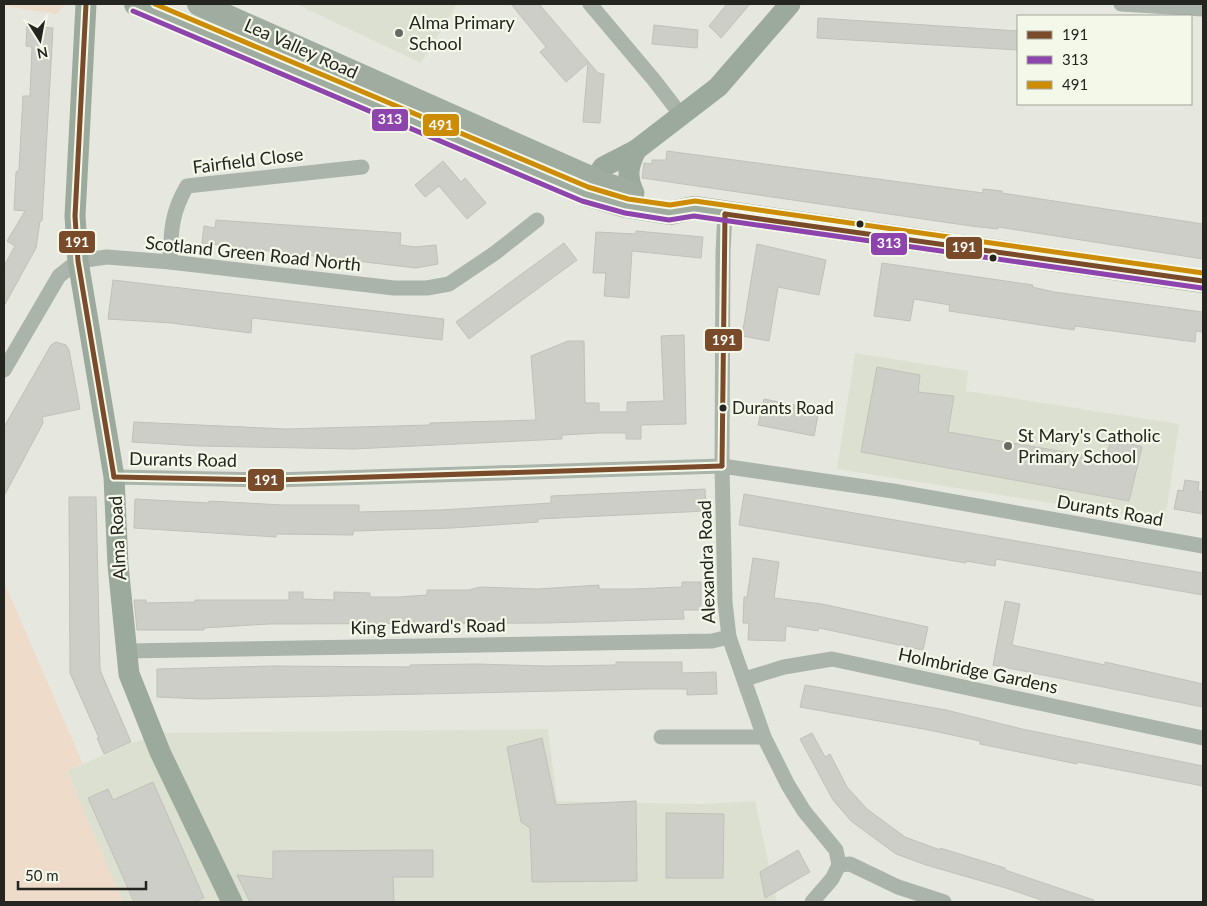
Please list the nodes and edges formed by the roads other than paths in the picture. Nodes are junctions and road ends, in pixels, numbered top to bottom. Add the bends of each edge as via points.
1 (86, 4) edge
2 (136, 4) edge
3 (199, 4) edge
4 (590, 4) edge
5 (790, 4) edge
6 (1121, 4) edge
7 (1203, 9) edge
8 (681, 115) junction
9 (636, 150) junction
10 (362, 168) dead end
11 (595, 179) junction
12 (630, 200) junction
13 (725, 214) junction
14 (537, 220) dead end
15 (78, 261) junction
16 (170, 262) junction
17 (1203, 281) edge
18 (4, 370) edge
19 (722, 466) junction
20 (114, 477) junction
21 (1203, 546) edge
22 (729, 638) junction
23 (127, 651) junction
24 (745, 679) junction
25 (661, 736) dead end
26 (764, 737) junction
27 (1203, 738) edge
28 (839, 865) junction
29 (232, 902) edge
30 (812, 902) edge
31 (944, 902) edge

1 - 15 street, Alma Road via 75,216
2 - 12 main road, Lea Valley Road via 585,194
3 - 11 main road, Lea Valley Road
4 - 8 street
5 - 8 street via 728,77
6 - 7 street
8 - 9 street
9 - 11 street via 603,167
9 - 12 street via 629,164
10 - 16 street, Fairfield Close via 187,186 171,223
11 - 12 main road, Lea Valley Road via 593,189
12 - 13 main road, Lea Valley Road via 670,213 694,208
13 - 17 main road
13 - 19 street, Alexandra Road
14 - 16 street, Scotland Green Road North via 449,284 427,288 394,288
15 - 16 street, Scotland Green Road North via 107,257
15 - 18 street via 59,276
15 - 20 street, Alma Road
19 - 20 street, Durants Road via 274,480
19 - 21 street, Durants Road via 893,491
19 - 22 street, Alexandra Road via 725,602
20 - 23 street, Alma Road via 118,565
22 - 23 street, King Edward's Road via 712,641
22 - 24 street, Alexandra Road
23 - 29 street, Alma Road via 135,694
24 - 26 street, Alexandra Road
24 - 27 street, Holmbridge Gardens via 784,667 832,660
25 - 26 street
26 - 28 street, Alexandra Road via 804,811 836,850
28 - 30 street via 832,879
28 - 31 street via 850,864 898,887

